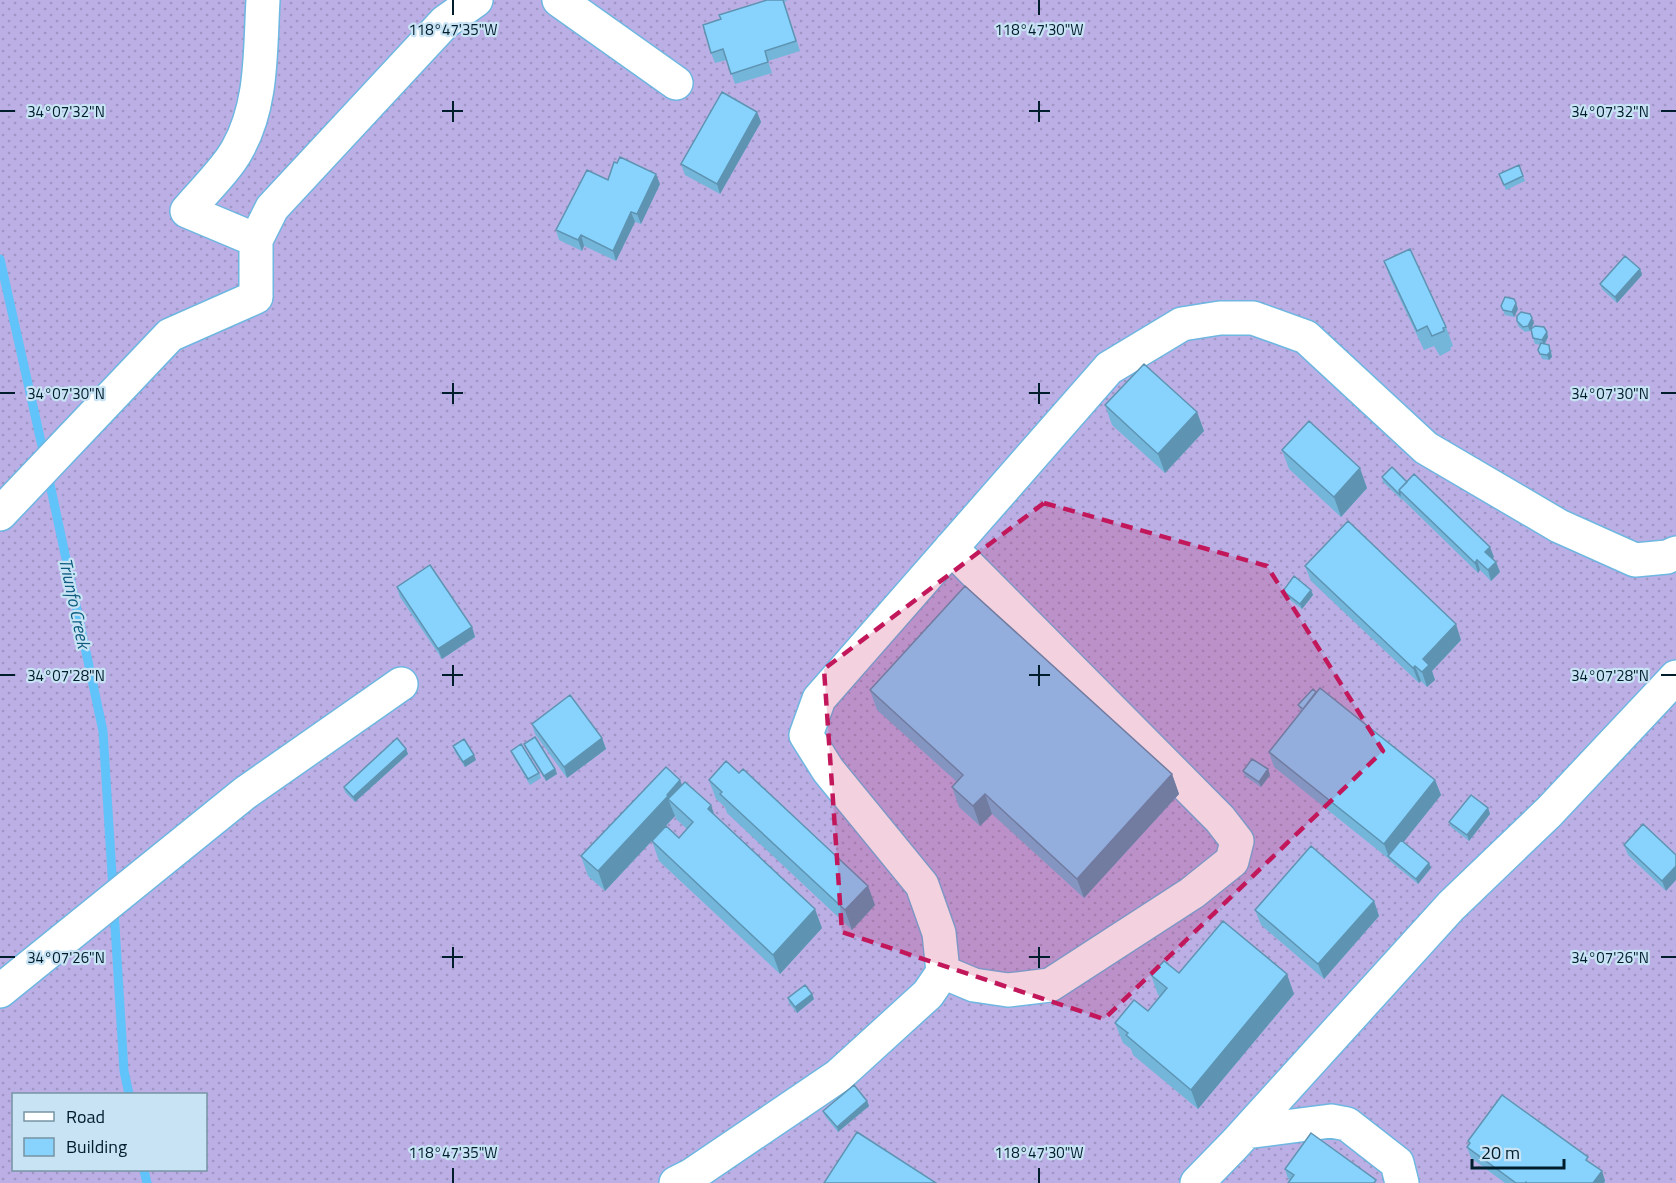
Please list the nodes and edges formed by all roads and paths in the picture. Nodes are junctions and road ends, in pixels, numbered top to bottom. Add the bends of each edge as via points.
1 (263, 0) edge
2 (476, 0) edge
3 (560, 0) edge
4 (676, 83) dead end
5 (256, 240) junction
6 (0, 514) edge
7 (951, 548) junction
8 (1676, 552) edge
9 (1676, 677) edge
10 (401, 684) dead end
11 (943, 972) junction
12 (0, 991) edge
13 (1246, 1132) junction
14 (676, 1183) edge
15 (1197, 1183) edge
16 (1402, 1183) edge

1 - 5 lane via 258,87 251,119 237,151 187,211
2 - 5 lane via 446,22 272,208
3 - 4 lane
5 - 6 lane via 255,297 170,336
7 - 8 lane via 1109,368 1182,324 1253,318 1306,337 1426,448 1559,526 1635,560 1667,557
7 - 11 lane via 819,699 806,735 828,770 922,885 939,933
7 - 11 lane via 1145,742 1237,841 1232,861 1192,893 1050,985 1008,990 974,985
9 - 13 lane via 1549,812 1451,906
10 - 12 lane via 244,793
11 - 14 lane via 927,994 838,1076
13 - 15 lane
13 - 16 lane via 1331,1121 1347,1124 1397,1163

